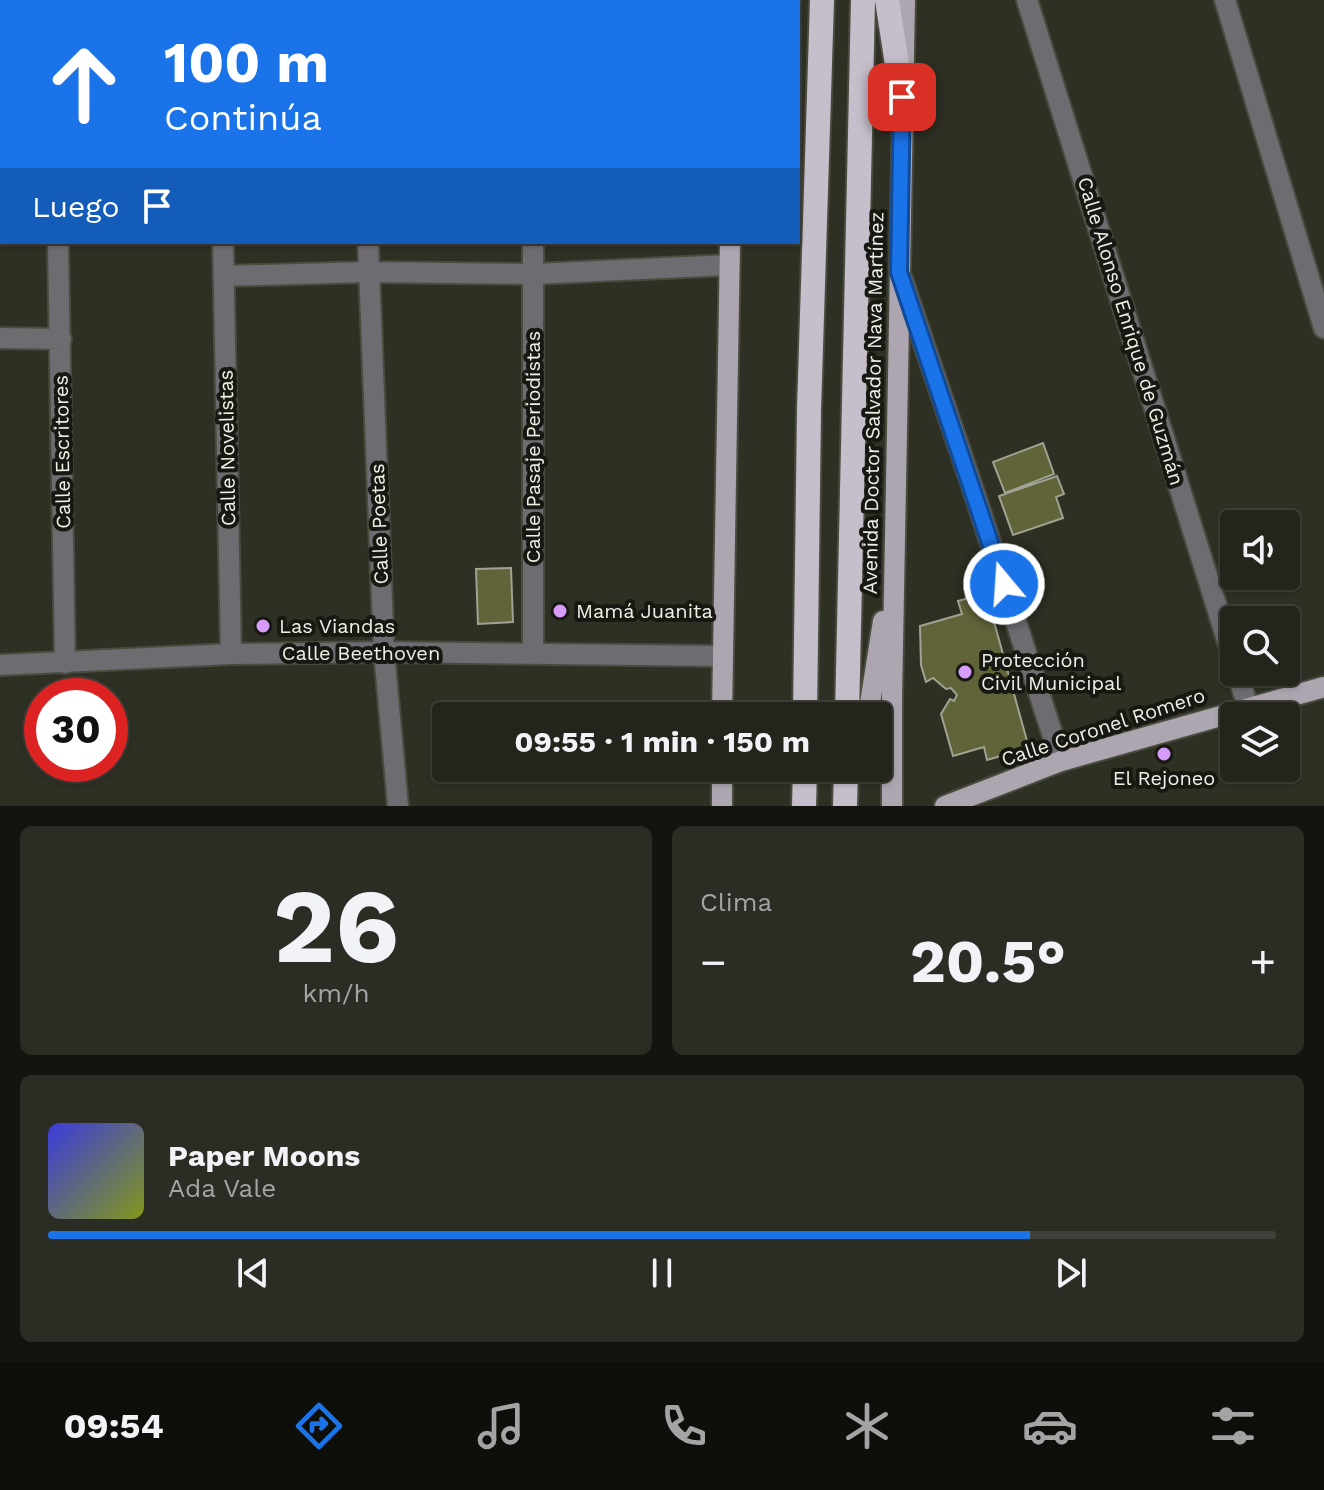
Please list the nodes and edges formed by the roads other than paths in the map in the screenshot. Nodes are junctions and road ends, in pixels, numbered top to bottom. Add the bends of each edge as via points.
1 (813, 0) edge
2 (822, 0) edge
3 (863, 0) edge
4 (887, 0) edge
5 (905, 0) edge
6 (1027, 0) edge
7 (1225, 0) edge
8 (822, 36) junction
9 (902, 97) junction
10 (58, 244) edge
11 (223, 244) edge
12 (368, 244) edge
13 (533, 244) edge
14 (730, 244) edge
15 (729, 265) junction
16 (368, 272) junction
17 (899, 272) junction
18 (533, 274) junction
19 (224, 276) junction
20 (1324, 328) edge
21 (0, 338) edge
22 (61, 339) junction
23 (894, 578) junction
24 (1220, 617) edge
25 (384, 652) junction
26 (533, 652) junction
27 (231, 654) junction
28 (722, 656) junction
29 (65, 663) junction
30 (0, 665) edge
31 (1324, 687) edge
32 (722, 702) edge
33 (732, 702) edge
34 (805, 702) edge
35 (847, 702) edge
36 (870, 702) edge
37 (1267, 702) edge
38 (1220, 715) edge
39 (1061, 761) junction
40 (722, 782) edge
41 (805, 782) edge
42 (846, 782) edge
43 (398, 806) edge
44 (722, 806) edge
45 (804, 806) edge
46 (845, 806) edge
47 (892, 806) edge
48 (945, 806) edge

1 - 8 highway
2 - 8 highway
3 - 35 highway, Avenida Doctor Salvador Nava Martínez
4 - 9 highway
5 - 9 main road, Avenida Doctor Salvador Nava Martínez
6 - 24 street, Calle Alonso Enrique de Guzmán
7 - 20 street
8 - 34 highway
9 - 17 main road, Avenida Doctor Salvador Nava Martínez
10 - 22 street, Calle Escritores
11 - 19 street, Calle Novelistas
12 - 16 street, Calle Poetas
13 - 18 street, Calle Pasaje Periodistas
14 - 15 main road
15 - 18 street
15 - 28 main road
16 - 18 street
16 - 19 street
16 - 25 street, Calle Poetas
17 - 23 main road, Avenida Doctor Salvador Nava Martínez
17 - 39 street
18 - 26 street, Calle Pasaje Periodistas
19 - 27 street, Calle Novelistas
21 - 22 street
22 - 29 street, Calle Escritores
23 - 36 main road
23 - 47 main road, Avenida Doctor Salvador Nava Martínez
25 - 26 street, Calle Beethoven
25 - 27 street, Calle Beethoven
25 - 43 street, Calle Poetas
26 - 28 street, Calle Beethoven
27 - 29 street, Calle Beethoven
28 - 32 main road
28 - 33 main road
29 - 30 street, Calle Beethoven
31 - 37 main road, Calle Coronel Romero
38 - 39 main road, Calle Coronel Romero
39 - 48 main road, Calle Coronel Romero
40 - 44 main road
41 - 45 highway
42 - 46 highway

